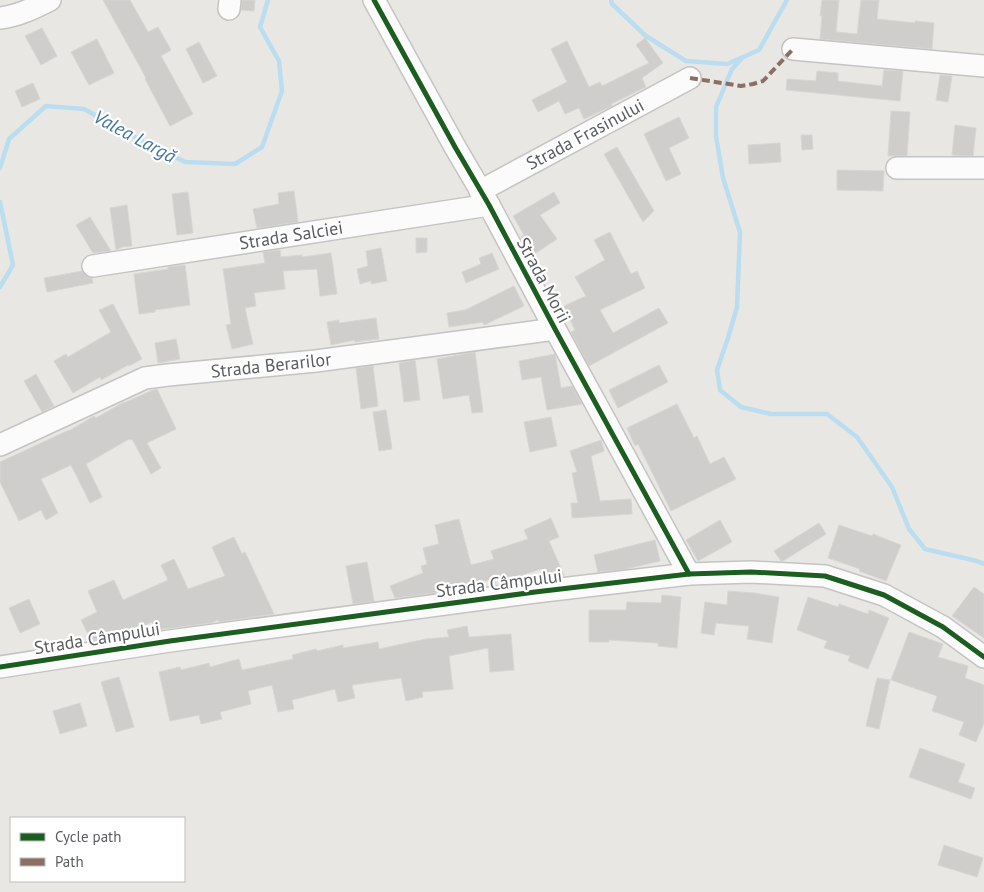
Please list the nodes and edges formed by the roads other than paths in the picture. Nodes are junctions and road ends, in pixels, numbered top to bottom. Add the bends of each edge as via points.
1 (50, 0) edge
2 (374, 0) edge
3 (0, 18) edge
4 (793, 49) dead end
5 (984, 66) edge
6 (690, 78) dead end
7 (897, 168) dead end
8 (984, 168) edge
9 (484, 198) junction
10 (94, 266) dead end
11 (555, 329) junction
12 (0, 445) edge
13 (689, 574) junction
14 (984, 657) edge
15 (0, 667) edge

1 - 3 street
2 - 9 street, Strada Morii
4 - 5 street
6 - 9 street, Strada Frasinului
7 - 8 street
9 - 10 street, Strada Salciei
9 - 11 street, Strada Morii
11 - 12 street, Strada Berarilor via 316,362 145,378
11 - 13 street, Strada Morii
13 - 14 street, Strada Câmpului via 751,572 825,576 884,595 943,627
13 - 15 street, Strada Câmpului via 535,592

